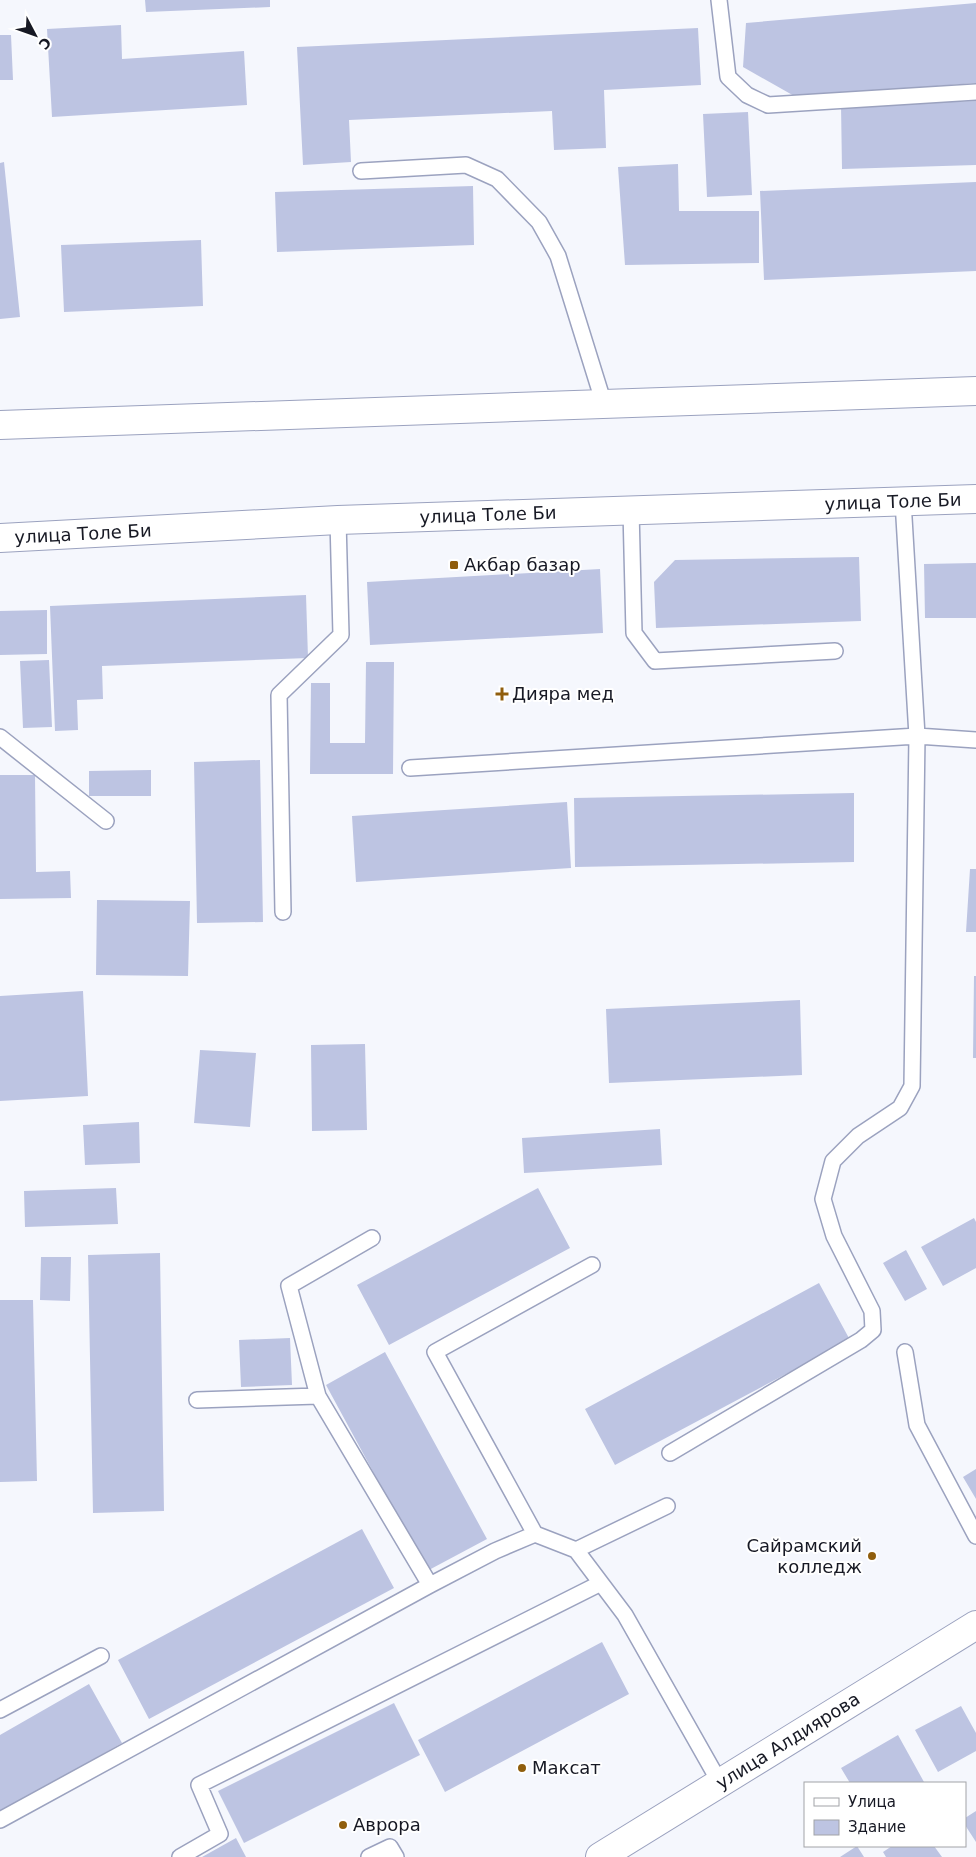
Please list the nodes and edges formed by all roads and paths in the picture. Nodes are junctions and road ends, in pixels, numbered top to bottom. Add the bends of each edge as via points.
1 (719, 0) edge
2 (976, 92) edge
3 (361, 171) dead end
4 (976, 391) edge
5 (604, 404) junction
6 (0, 425) edge
7 (976, 499) edge
8 (903, 502) junction
9 (631, 510) junction
10 (338, 520) junction
11 (0, 538) edge
12 (835, 652) dead end
13 (917, 736) junction
14 (0, 737) edge
15 (976, 740) edge
16 (410, 768) dead end
17 (106, 821) dead end
18 (283, 912) dead end
19 (372, 1238) dead end
20 (592, 1264) dead end
21 (904, 1352) dead end
22 (318, 1396) junction
23 (197, 1400) dead end
24 (670, 1453) dead end
25 (667, 1506) dead end
26 (536, 1534) junction
27 (976, 1536) edge
28 (576, 1550) junction
29 (601, 1583) junction
30 (430, 1585) junction
31 (976, 1625) edge
32 (100, 1656) dead end
33 (0, 1710) edge
34 (720, 1783) junction
35 (0, 1820) edge
36 (180, 1857) edge
37 (369, 1857) edge
38 (396, 1857) edge
39 (600, 1857) edge

1 - 2 lane via 728,77 747,95 768,105
3 - 5 lane via 466,165 497,179 539,222 558,256
4 - 5 main road
5 - 6 main road
7 - 8 main road, улица Толе Би
8 - 9 main road, улица Толе Би
8 - 13 lane
9 - 10 main road, улица Толе Би
9 - 12 lane via 634,632 655,661
10 - 11 main road, улица Толе Би
10 - 18 lane via 341,635 280,695
13 - 15 lane
13 - 16 lane
13 - 24 lane via 912,1086 900,1108 858,1136 834,1161 823,1199 834,1236 872,1311 873,1330
14 - 17 lane
19 - 22 lane via 289,1286
20 - 26 lane via 435,1352
21 - 27 lane via 917,1425
22 - 23 lane
22 - 30 lane
25 - 28 lane
26 - 28 lane
26 - 30 lane
28 - 29 lane
29 - 34 lane via 625,1614
29 - 36 lane via 199,1785 220,1834
30 - 35 lane
31 - 34 main road, улица Алдиярова
32 - 33 lane
34 - 39 main road, улица Алдиярова
37 - 38 lane via 390,1847

